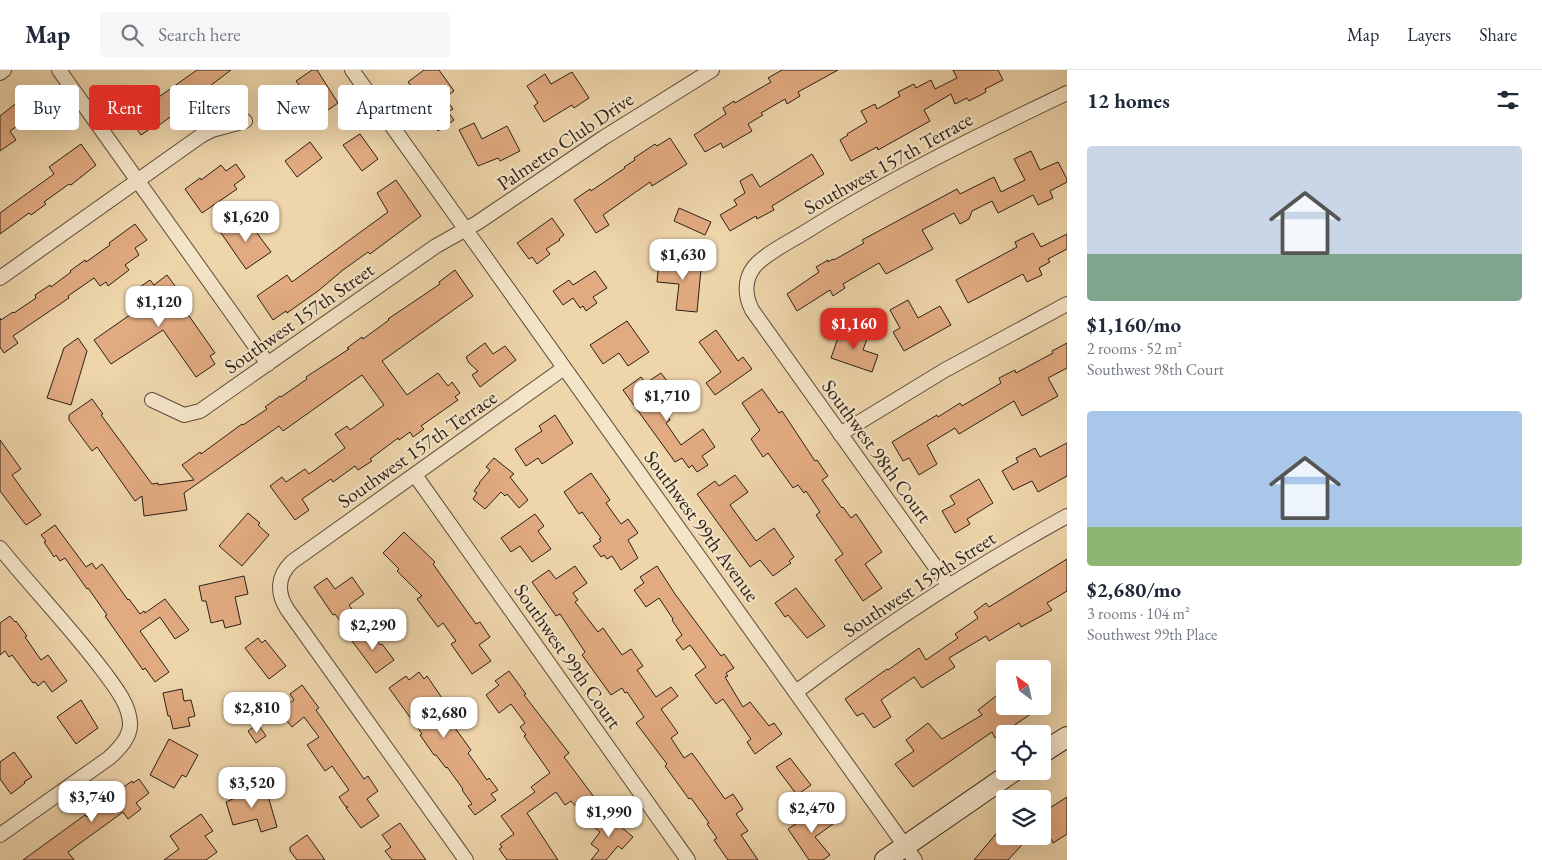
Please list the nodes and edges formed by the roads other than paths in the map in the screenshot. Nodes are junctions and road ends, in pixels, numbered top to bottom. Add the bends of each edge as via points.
1 (4, 70) edge
2 (59, 70) edge
3 (352, 70) edge
4 (712, 70) edge
5 (0, 73) edge
6 (1067, 94) edge
7 (212, 130) edge
8 (137, 180) junction
9 (465, 230) junction
10 (0, 278) edge
11 (747, 288) joint
12 (1067, 304) edge
13 (268, 364) junction
14 (564, 368) junction
15 (152, 400) dead end
16 (840, 434) junction
17 (415, 475) junction
18 (1067, 516) edge
19 (0, 548) edge
20 (949, 586) junction
21 (796, 692) junction
22 (1067, 738) edge
23 (1051, 747) edge
24 (1003, 780) edge
25 (0, 835) edge
26 (910, 853) edge
27 (466, 860) edge
28 (688, 860) edge
29 (886, 860) edge

1 - 5 street
2 - 8 street
3 - 9 street, Southwest 99th Avenue
4 - 9 street, Palmetto Club Drive
6 - 11 street, Southwest 157th Terrace via 985,132 814,226 758,263 749,275
7 - 8 street
8 - 10 street
8 - 13 street
9 - 13 street, Southwest 157th Street via 436,246
9 - 14 street, Southwest 99th Avenue
11 - 16 street, Southwest 98th Court via 752,310
12 - 16 street via 945,370
13 - 15 street, Southwest 157th Street via 195,413 184,415
14 - 17 street, Southwest 157th Terrace
14 - 21 street, Southwest 99th Avenue
16 - 20 street, Southwest 98th Court
17 - 27 street, Southwest 157th Terrace via 292,562 284,572 280,592 284,604
17 - 28 street, Southwest 99th Court
18 - 20 street, Southwest 159th Street
19 - 25 street via 96,662 126,706 131,725 124,742 109,758
20 - 21 street, Southwest 159th Street
21 - 26 street, Southwest 99th Avenue
22 - 23 street
24 - 26 street
26 - 29 street

